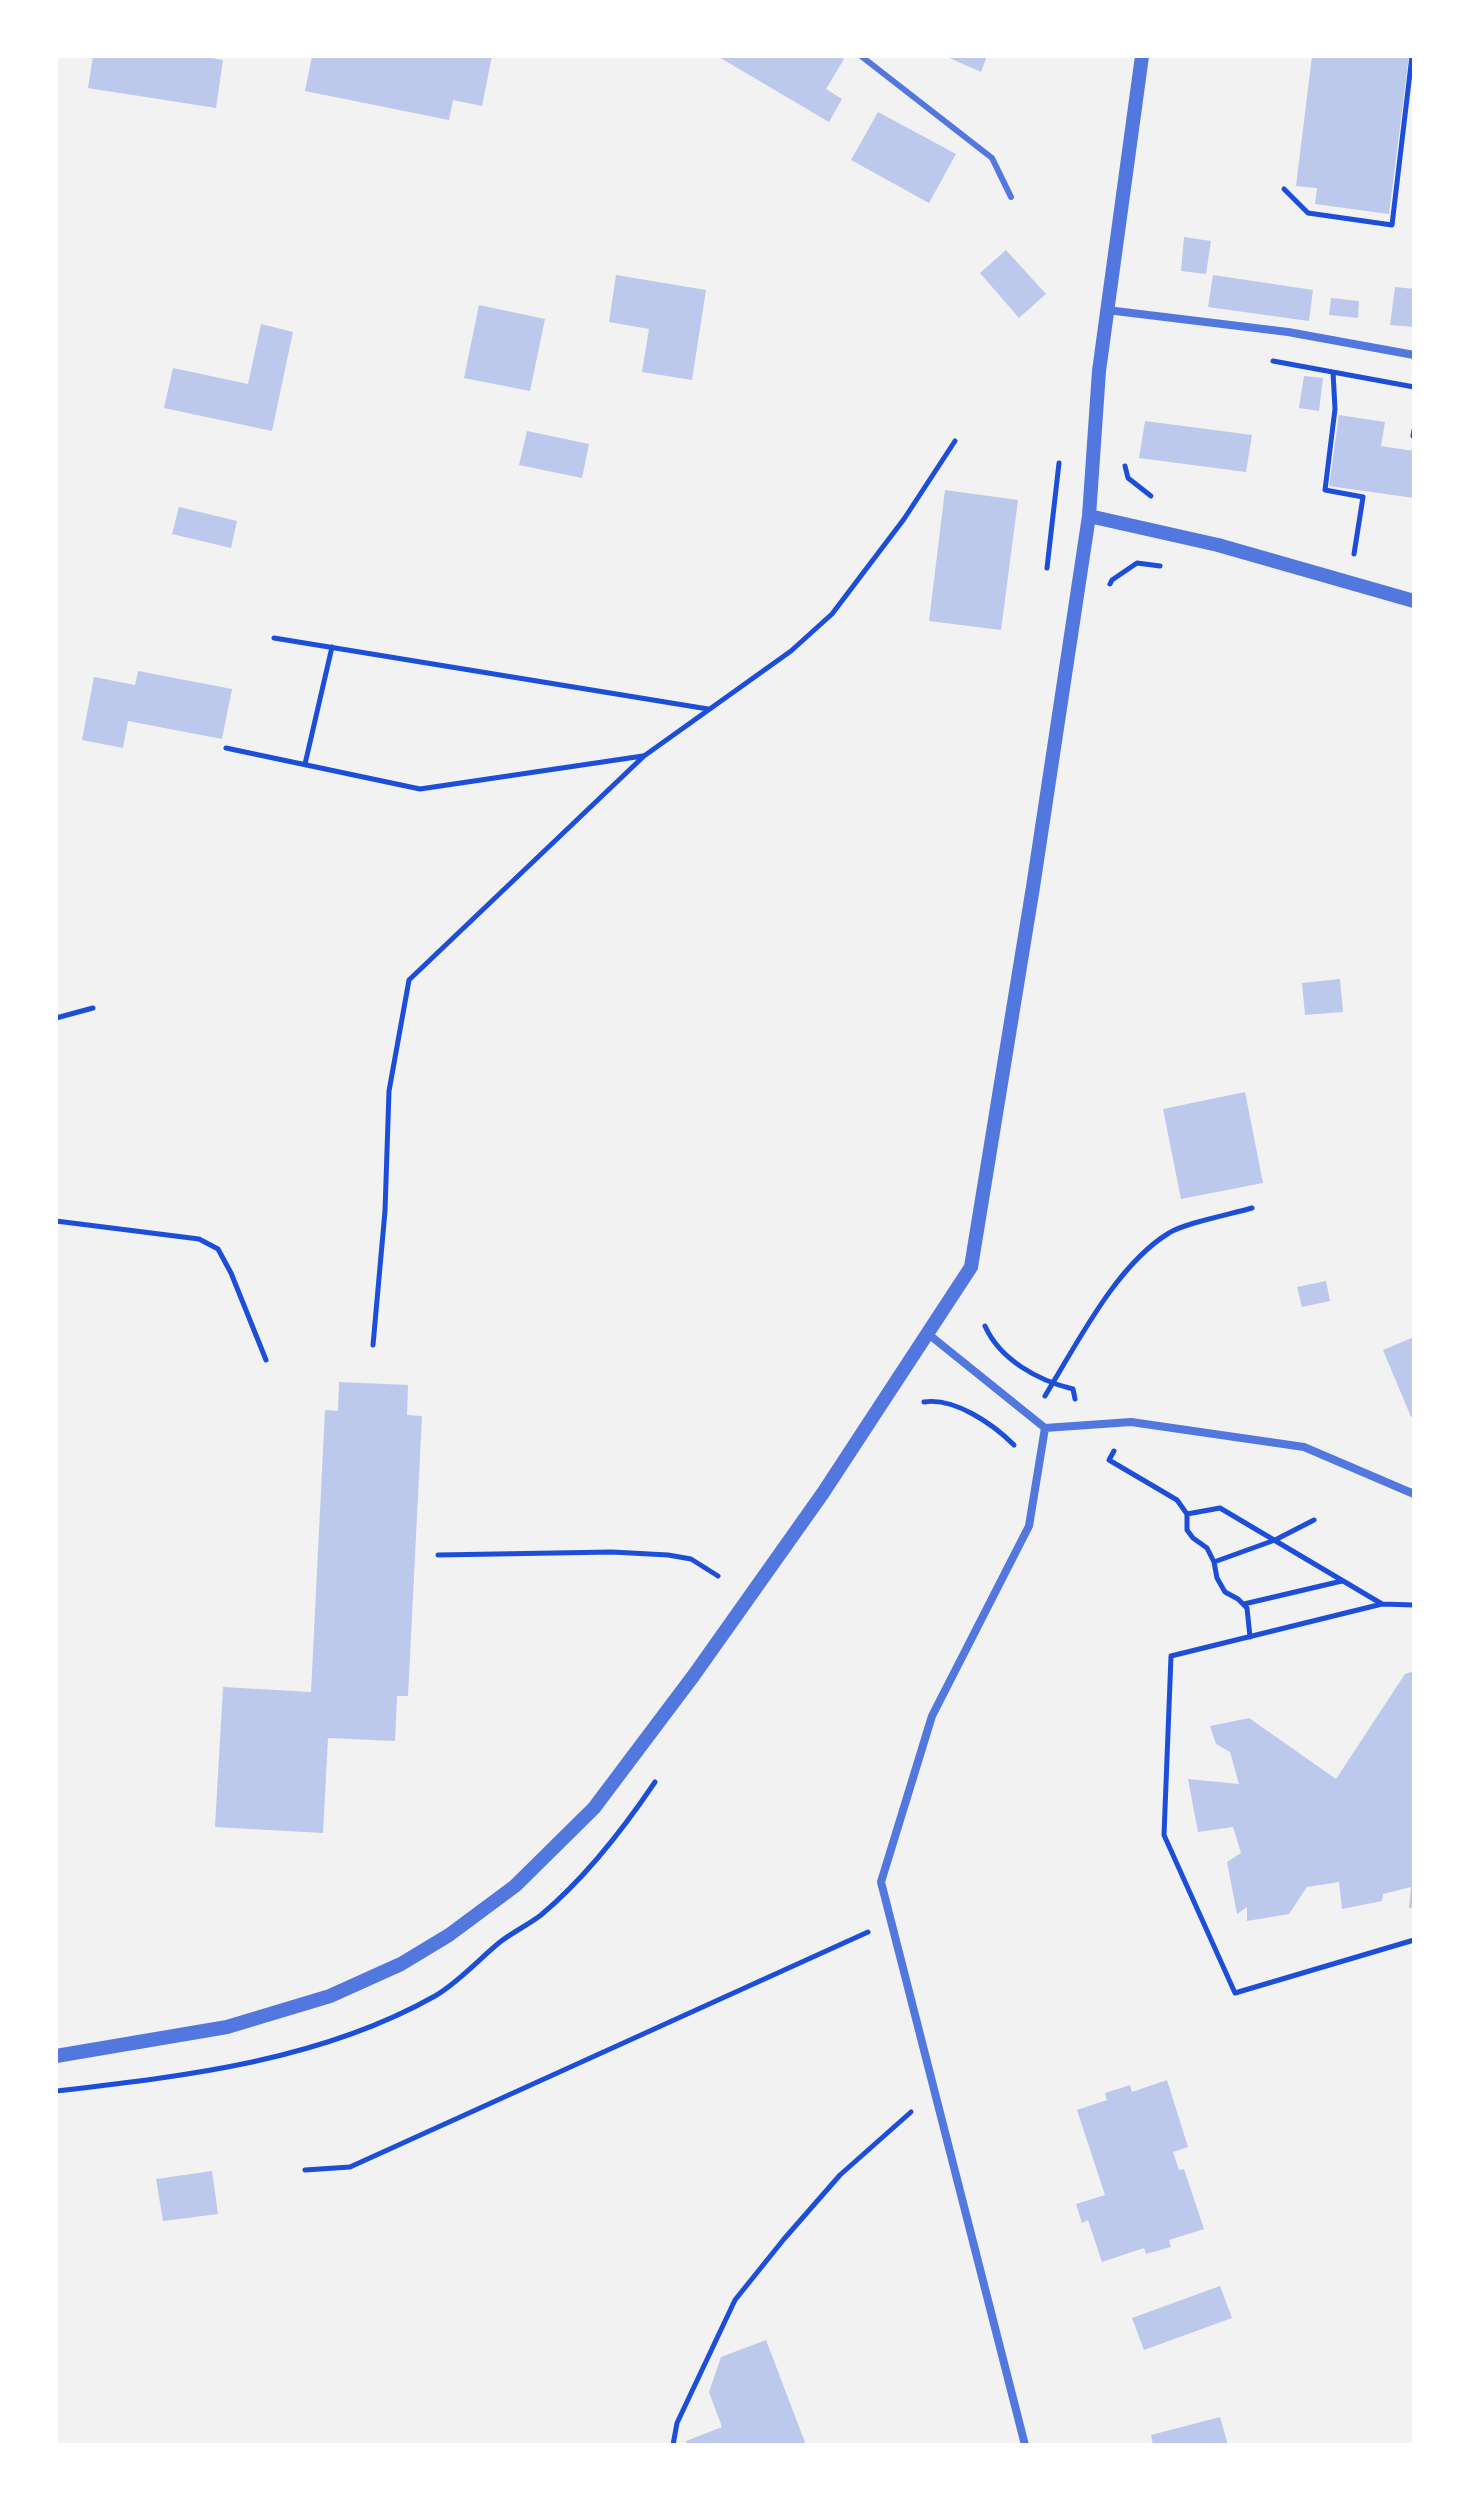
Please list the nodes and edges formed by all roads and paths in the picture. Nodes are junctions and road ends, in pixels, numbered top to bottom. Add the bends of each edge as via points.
1 (861, 56) edge
2 (1142, 56) edge
3 (1412, 56) edge
4 (1284, 189) dead end
5 (1011, 197) dead end
6 (1107, 310) junction
7 (1414, 355) edge
8 (1270, 360) dead end
9 (1333, 372) junction
10 (1414, 387) edge
11 (955, 441) dead end
12 (1125, 465) dead end
13 (1160, 499) dead end
14 (1089, 516) junction
15 (1339, 551) dead end
16 (1353, 555) junction
17 (1369, 559) dead end
18 (1162, 566) dead end
19 (1107, 591) dead end
20 (1414, 601) edge
21 (274, 638) dead end
22 (332, 647) junction
23 (709, 709) junction
24 (226, 748) dead end
25 (644, 756) junction
26 (305, 764) junction
27 (93, 1008) dead end
28 (56, 1018) edge
29 (1252, 1208) dead end
30 (56, 1221) edge
31 (985, 1326) dead end
32 (926, 1332) junction
33 (373, 1345) dead end
34 (266, 1360) dead end
35 (1052, 1384) junction
36 (1073, 1389) dead end
37 (924, 1402) dead end
38 (1032, 1417) junction
39 (1131, 1422) junction
40 (1045, 1428) junction
41 (1018, 1456) dead end
42 (1414, 1494) edge
43 (1187, 1514) junction
44 (1314, 1520) dead end
45 (1275, 1540) junction
46 (438, 1555) dead end
47 (1214, 1562) junction
48 (718, 1576) dead end
49 (1342, 1581) junction
50 (1243, 1604) junction
51 (1382, 1604) junction
52 (1414, 1605) edge
53 (1250, 1637) junction
54 (891, 1922) junction
55 (1414, 1940) edge
56 (56, 2056) edge
57 (901, 2119) dead end
58 (305, 2170) dead end
59 (673, 2445) edge
60 (1025, 2445) edge

1 - 5 lane via 992,158
2 - 6 street
3 - 4 path via 1392,225 1308,213
6 - 7 street via 1288,332
6 - 14 street
8 - 9 path
9 - 10 path
9 - 16 path via 1335,409 1325,490 1363,497
11 - 23 path via 832,614 791,651
12 - 13 path via 1128,478
14 - 20 street via 1218,545
14 - 32 street via 971,1267
15 - 16 path
16 - 17 path
18 - 19 path via 1137,563 1112,580
21 - 22 path
22 - 23 path
22 - 26 path
23 - 25 path
24 - 26 path
25 - 26 path via 420,789
25 - 33 path via 409,980 389,1091
27 - 28 path
29 - 35 path via 1170,1232 1136,1261 1097,1308
30 - 34 path via 199,1239 218,1249
31 - 35 path via 993,1342 1016,1363
32 - 38 street
32 - 56 street via 823,1493 694,1675 594,1808 515,1886 401,1964 330,1996 227,2027
35 - 36 path
35 - 38 path
37 - 41 path via 951,1403 990,1424 1013,1443
38 - 40 street
39 - 40 street
39 - 42 street via 1304,1447
39 - 43 path via 1109,1460 1177,1500
40 - 54 street via 1029,1526 932,1716 881,1882
43 - 45 path via 1220,1508
43 - 47 path via 1187,1530
44 - 45 path
45 - 47 path
45 - 49 path
46 - 48 path via 668,1555 691,1559
47 - 50 path via 1225,1592
49 - 50 path
49 - 51 path
50 - 53 path
51 - 52 path
51 - 53 path
53 - 55 path via 1171,1656 1164,1835 1235,1993
54 - 58 path via 350,2167
54 - 60 street
57 - 59 path via 840,2175 735,2300 677,2423

